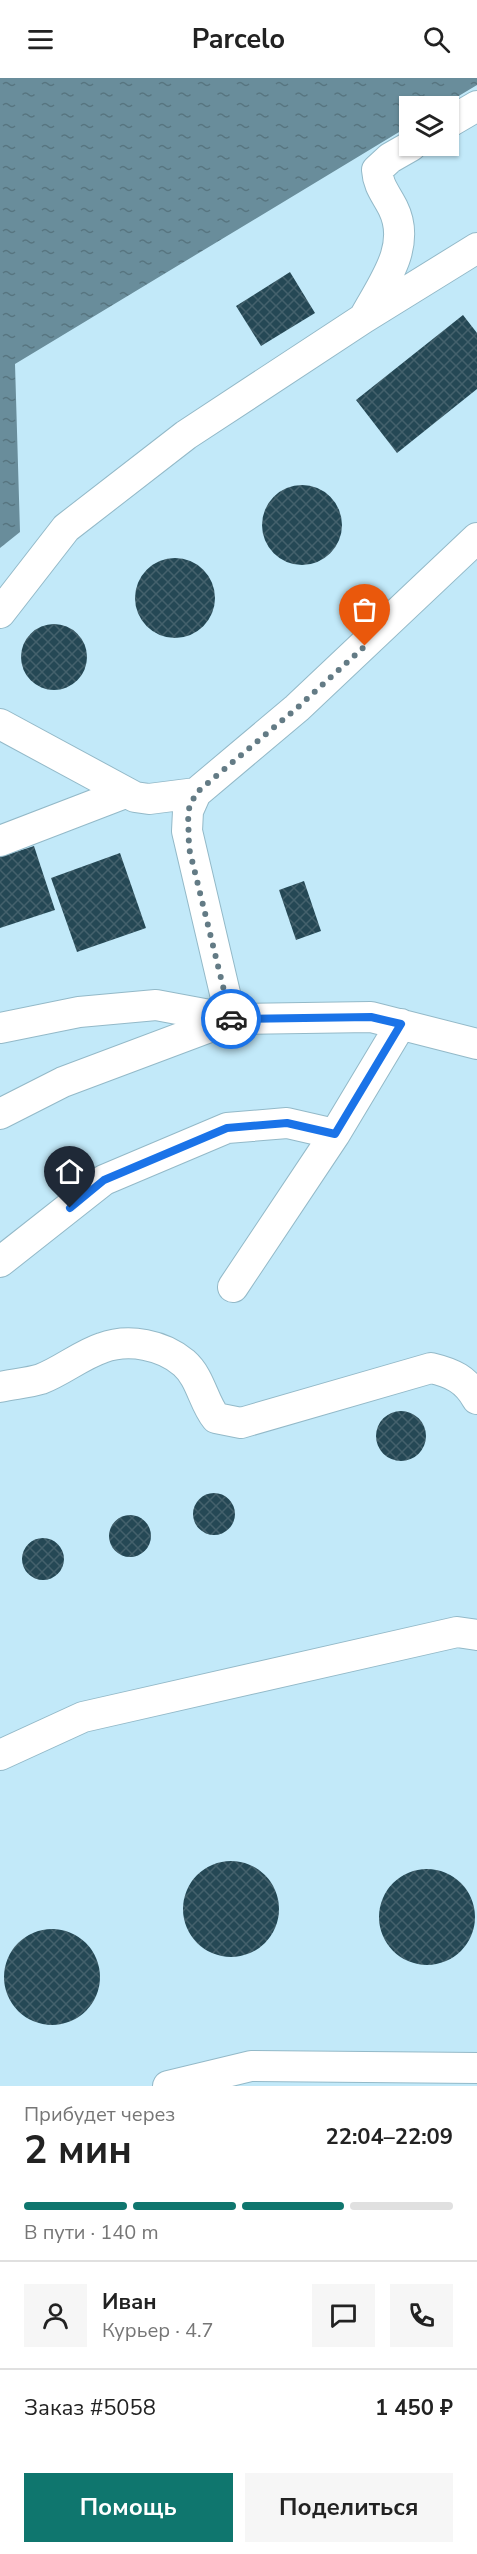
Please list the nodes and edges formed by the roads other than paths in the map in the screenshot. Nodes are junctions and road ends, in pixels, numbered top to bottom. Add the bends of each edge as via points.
1 (477, 106) edge
2 (459, 117) edge
3 (399, 153) edge
4 (477, 248) edge
5 (364, 318) junction
6 (477, 538) edge
7 (0, 613) edge
8 (0, 724) edge
9 (125, 793) junction
10 (196, 793) junction
11 (0, 842) edge
12 (231, 1019) junction
13 (401, 1024) junction
14 (0, 1028) edge
15 (477, 1044) edge
16 (0, 1114) edge
17 (335, 1134) junction
18 (0, 1262) edge
19 (233, 1287) dead end
20 (0, 1387) edge
21 (477, 1399) edge
22 (477, 1635) edge
23 (0, 1755) edge
24 (477, 2068) edge
25 (168, 2086) edge

1 - 2 lane
3 - 5 lane via 377,170 377,181 393,208 400,232 398,257
4 - 5 lane
5 - 7 lane via 186,435 66,528
6 - 10 lane via 297,708
8 - 9 lane
9 - 10 lane via 149,800
9 - 11 lane
10 - 12 lane via 188,811 189,848
12 - 13 lane via 371,1017
12 - 14 lane via 156,1005 79,1012
12 - 16 lane via 63,1082
13 - 15 lane
13 - 17 lane
17 - 18 lane via 287,1123 227,1128 104,1180
17 - 19 lane
20 - 21 lane via 40,1379 103,1347 135,1344 162,1349 185,1364 216,1418 241,1423 431,1368 455,1374
22 - 23 lane via 457,1632 83,1717
24 - 25 lane via 250,2066

